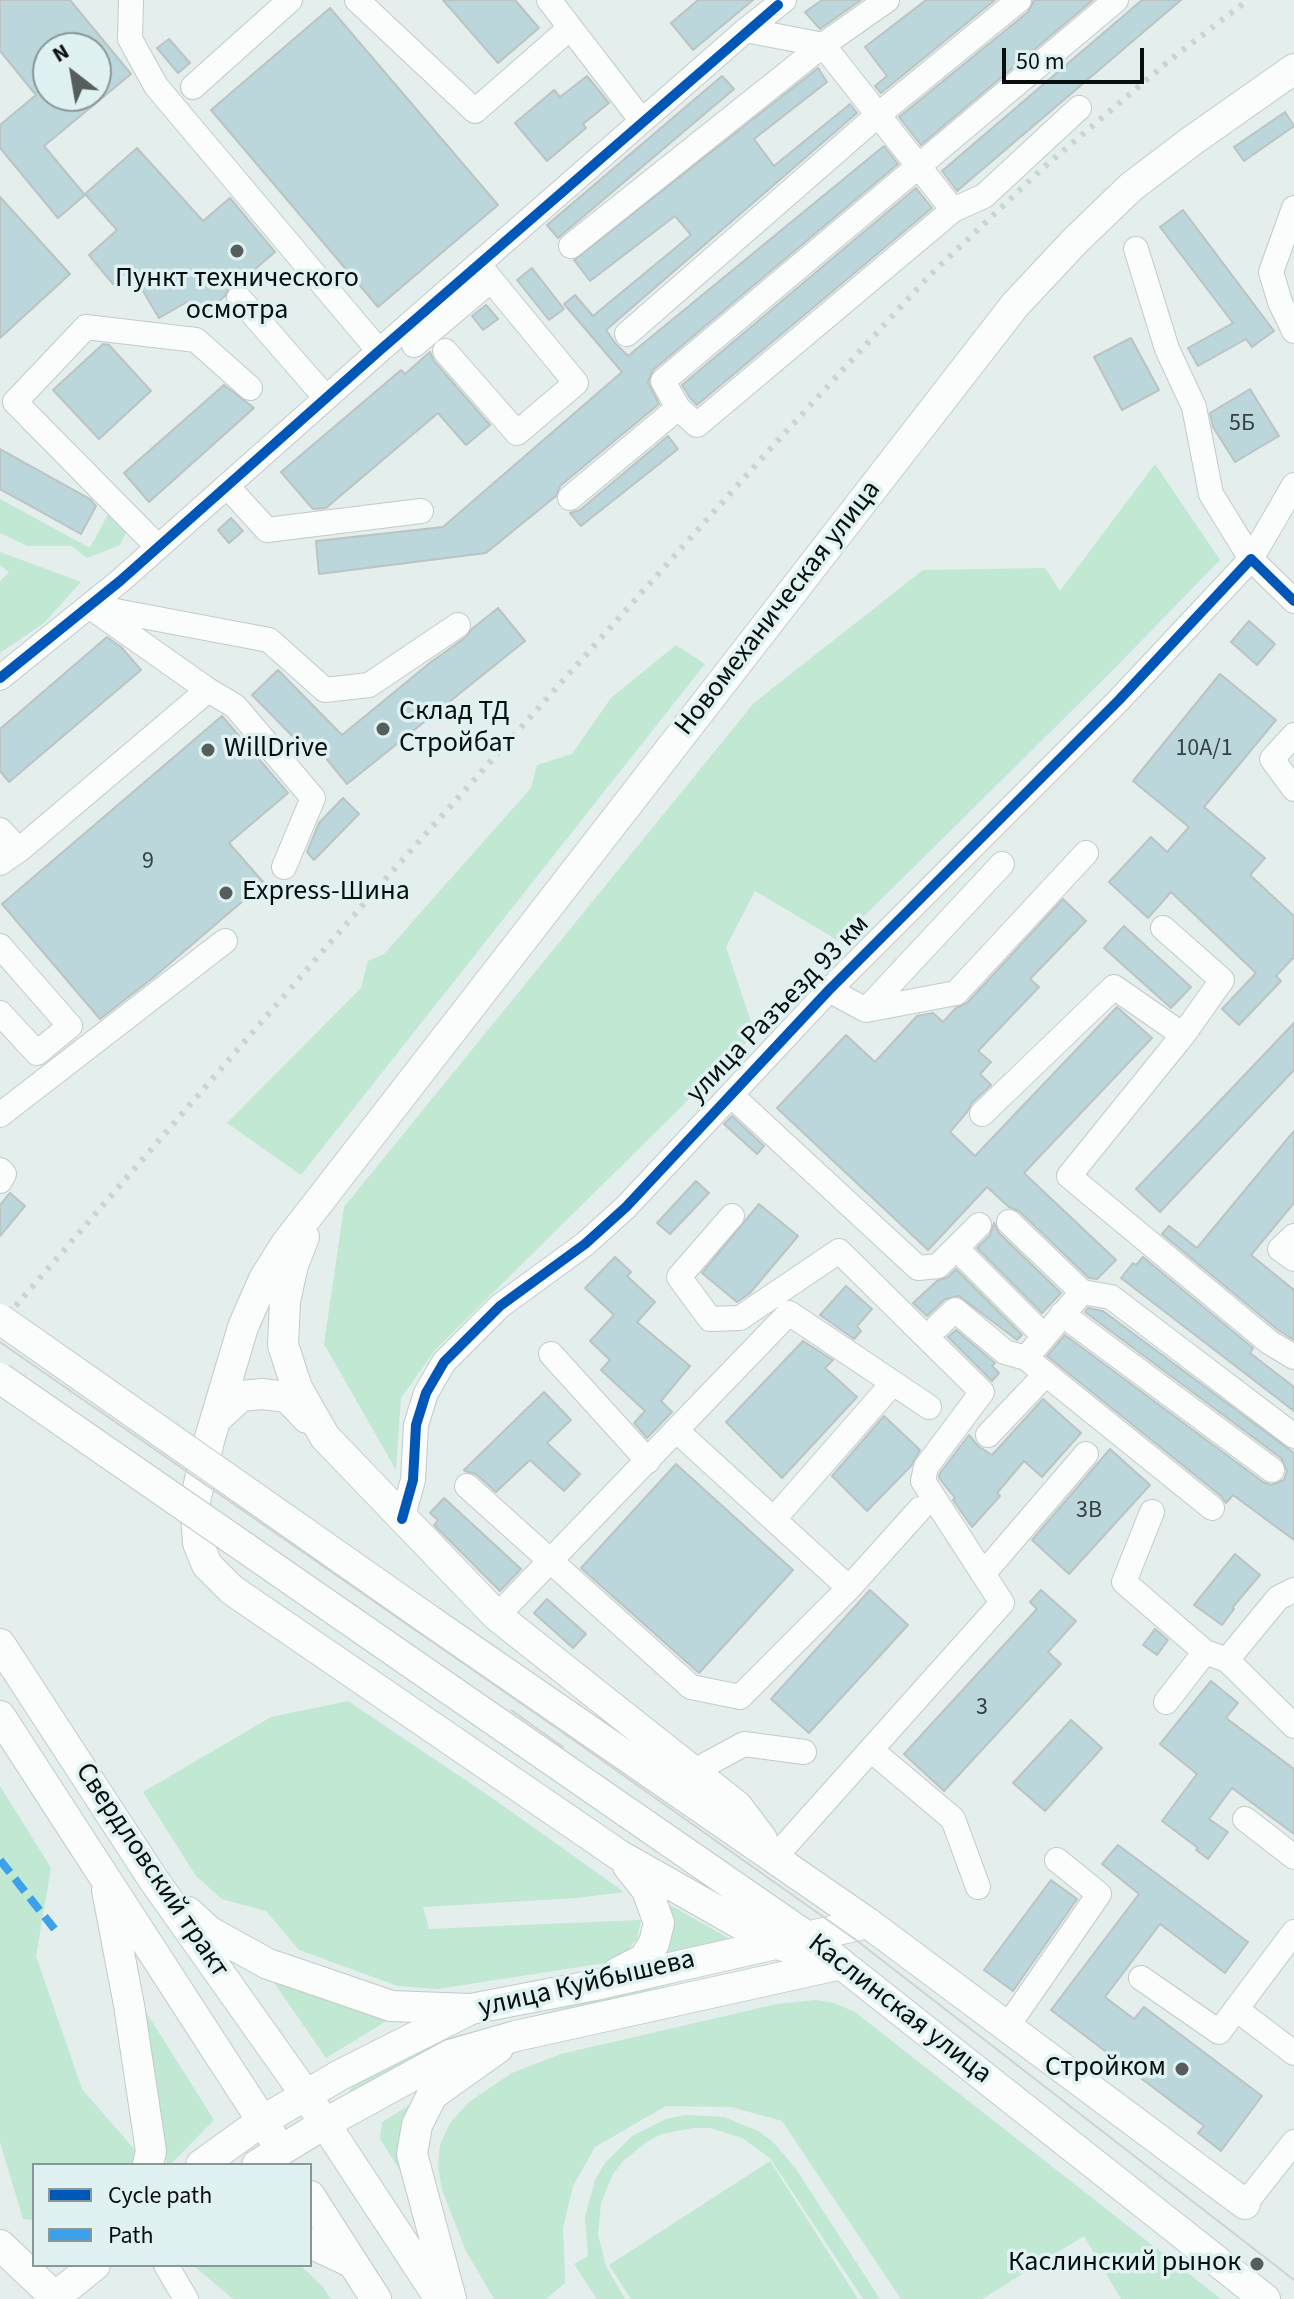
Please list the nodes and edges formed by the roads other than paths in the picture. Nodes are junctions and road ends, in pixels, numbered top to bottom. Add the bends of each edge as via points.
1 (131, 0) edge
2 (290, 0) edge
3 (357, 0) edge
4 (549, 0) edge
5 (887, 0) edge
6 (1019, 0) edge
7 (1116, 0) edge
8 (779, 2) edge
9 (570, 28) junction
10 (746, 30) junction
11 (823, 45) junction
12 (1294, 69) edge
13 (193, 87) dead end
14 (1079, 108) dead end
15 (878, 115) junction
16 (642, 121) junction
17 (920, 166) junction
18 (1294, 208) edge
19 (953, 210) junction
20 (571, 246) dead end
21 (1136, 249) dead end
22 (485, 272) junction
23 (239, 298) dead end
24 (1294, 331) edge
25 (627, 334) dead end
26 (414, 345) dead end
27 (379, 351) junction
28 (445, 351) dead end
29 (250, 388) dead end
30 (326, 398) junction
31 (678, 408) junction
32 (1294, 485) edge
33 (227, 486) junction
34 (570, 498) dead end
35 (421, 511) dead end
36 (158, 547) junction
37 (1251, 559) junction
38 (1294, 601) edge
39 (89, 606) junction
40 (458, 625) dead end
41 (0, 678) edge
42 (208, 690) junction
43 (1294, 735) edge
44 (1294, 789) edge
45 (0, 830) edge
46 (1086, 853) dead end
47 (10, 857) edge
48 (1002, 864) dead end
49 (284, 867) dead end
50 (1163, 928) dead end
51 (225, 941) dead end
52 (0, 946) edge
53 (829, 990) junction
54 (866, 1010) junction
55 (0, 1013) edge
56 (1183, 1035) junction
57 (731, 1095) junction
58 (5, 1100) edge
59 (982, 1114) dead end
60 (0, 1170) edge
61 (0, 1181) edge
62 (318, 1202) junction
63 (732, 1216) dead end
64 (1009, 1222) dead end
65 (979, 1225) dead end
66 (1294, 1236) edge
67 (965, 1257) dead end
68 (1294, 1259) edge
69 (1082, 1292) junction
70 (1062, 1314) junction
71 (0, 1319) edge
72 (938, 1326) dead end
73 (1044, 1336) junction
74 (551, 1354) dead end
75 (1294, 1357) edge
76 (1026, 1358) junction
77 (1046, 1374) junction
78 (0, 1378) edge
79 (893, 1383) junction
80 (929, 1407) dead end
81 (216, 1419) junction
82 (677, 1431) junction
83 (988, 1435) dead end
84 (1294, 1436) edge
85 (325, 1437) junction
86 (1086, 1454) dead end
87 (648, 1461) junction
88 (1272, 1470) dead end
89 (467, 1486) dead end
90 (1212, 1508) dead end
91 (920, 1509) dead end
92 (1152, 1512) dead end
93 (402, 1519) junction
94 (774, 1519) junction
95 (551, 1561) junction
96 (983, 1574) junction
97 (849, 1588) junction
98 (1294, 1590) edge
99 (497, 1616) junction
100 (4, 1651) edge
101 (1216, 1656) junction
102 (1166, 1702) dead end
103 (0, 1716) edge
104 (1294, 1726) edge
105 (871, 1750) junction
106 (804, 1752) dead end
107 (694, 1771) junction
108 (1245, 1819) dead end
109 (619, 1855) junction
110 (775, 1857) junction
111 (1294, 1857) edge
112 (1057, 1860) dead end
113 (104, 1873) junction
114 (153, 1879) junction
115 (978, 1887) dead end
116 (868, 1923) junction
117 (1294, 1932) edge
118 (806, 1936) junction
119 (774, 1943) junction
120 (839, 1964) junction
121 (1141, 1978) dead end
122 (595, 1985) junction
123 (471, 2009) junction
124 (1236, 2009) junction
125 (1007, 2027) junction
126 (516, 2036) junction
127 (1294, 2053) edge
128 (306, 2095) junction
129 (262, 2121) junction
130 (324, 2124) junction
131 (1292, 2151) edge
132 (276, 2160) edge
133 (148, 2163) edge
134 (204, 2163) edge
135 (312, 2199) edge
136 (1245, 2204) joint
137 (0, 2223) edge
138 (312, 2244) edge
139 (0, 2245) edge
140 (32, 2261) edge
141 (353, 2263) junction
142 (89, 2267) edge
143 (167, 2267) edge
144 (49, 2281) edge
145 (186, 2299) edge
146 (376, 2299) edge
147 (440, 2299) edge
148 (451, 2299) edge
149 (1265, 2299) edge

1 - 27 street via 130,39 156,86
2 - 13 street
3 - 9 street via 475,111
4 - 9 street
5 - 11 street
6 - 15 street
7 - 17 street
8 - 10 street
9 - 16 street
10 - 11 street
10 - 16 street
11 - 15 street
11 - 20 street
12 - 62 main road, Новомеханическая улица via 1131,187 1015,305
14 - 19 street via 984,196
15 - 17 street
15 - 25 street
16 - 22 street
17 - 19 street
17 - 31 street via 663,381
18 - 24 street via 1271,272
19 - 31 street via 697,425
21 - 37 street via 1167,349 1194,407 1211,494
22 - 26 street
22 - 27 street
22 - 28 street via 576,383 517,433
23 - 30 street
27 - 30 street
29 - 36 street via 196,340 86,327 15,402
30 - 33 street
31 - 34 street
32 - 37 street, улица Разъезд 93 км
33 - 35 street via 267,530
33 - 36 street
36 - 39 street
37 - 38 street
37 - 53 street, улица Разъезд 93 км via 1119,700
39 - 40 street via 269,640 325,690 369,685
39 - 41 street
39 - 42 street
42 - 47 street
42 - 49 street via 235,706 313,798
43 - 44 street via 1272,759
45 - 47 street
46 - 54 street via 956,993
48 - 54 street
50 - 56 street via 1222,980
51 - 58 street
52 - 55 street via 70,1026 37,1053
53 - 54 street
53 - 57 street, улица Разъезд 93 км
56 - 59 street via 1114,987
56 - 75 street via 1069,1176
57 - 65 street via 918,1268 938,1266
57 - 93 street, улица Разъезд 93 км via 626,1207 500,1306 444,1362 416,1425 413,1480
60 - 61 street
62 - 81 main road via 264,1279 243,1327
62 - 85 main road via 290,1277 283,1345 297,1388
63 - 96 street via 679,1277 710,1319 740,1318 839,1251 982,1392 926,1467 923,1481
64 - 69 street
66 - 68 street via 1280,1249
67 - 73 street
69 - 70 street
69 - 84 street via 1111,1297
70 - 73 street
70 - 88 street
71 - 110 main road, Каслинская улица, bridge
72 - 76 street via 955,1310 1005,1352
73 - 76 street
74 - 87 street
76 - 77 street
77 - 83 street
77 - 90 street
78 - 118 main road, Каслинская улица, bridge
79 - 80 street
79 - 82 street via 789,1313
79 - 94 street
81 - 85 main road via 241,1396 275,1395 287,1397
81 - 109 main road via 195,1501 198,1543 207,1565 232,1590
82 - 87 street
82 - 94 street
85 - 93 main road
86 - 96 street
87 - 95 street
89 - 95 street
91 - 97 street
92 - 101 street via 1124,1582
93 - 99 main road
94 - 97 street
95 - 97 street via 691,1687 740,1697
95 - 99 street
96 - 105 street via 1002,1603
98 - 101 street via 1278,1598
99 - 107 main road
100 - 114 main road, Свердловский тракт
101 - 102 street
101 - 104 street
103 - 113 main road, Свердловский тракт
105 - 110 street
105 - 115 street via 953,1819
106 - 107 street via 744,1744
107 - 110 main road via 737,1806
108 - 111 street
109 - 119 main road
109 - 122 main road via 647,1890 659,1923 644,1959
110 - 116 main road, Каслинская улица
112 - 125 street via 1099,1894
113 - 129 main road, Свердловский тракт
113 - 133 main road via 129,2005 151,2151
114 - 123 main road via 210,1932 268,1964 391,2006
114 - 128 main road, Свердловский тракт
116 - 118 main road, улица Куйбышева
116 - 120 main road
116 - 125 main road, Каслинская улица
117 - 124 street
118 - 119 main road, улица Куйбышева
118 - 120 main road, Каслинская улица
119 - 120 main road
119 - 122 main road, улица Куйбышева
120 - 126 main road, улица Куйбышева
120 - 149 main road, Каслинская улица
121 - 124 street via 1219,2032
122 - 123 main road, улица Куйбышева
123 - 128 main road, улица Куйбышева
124 - 127 street
125 - 136 main road, Каслинская улица
126 - 130 main road, улица Куйбышева via 450,2055
126 - 148 main road via 432,2095 417,2125 412,2154
128 - 129 main road, улица Куйбышева
128 - 130 main road, Свердловский тракт
129 - 132 main road, Свердловский тракт
129 - 134 main road, улица Куйбышева
130 - 132 main road, улица Куйбышева
130 - 147 main road, Свердловский тракт
131 - 136 street
135 - 141 main road
137 - 140 main road
138 - 141 main road
139 - 144 main road
141 - 146 main road
142 - 144 main road
143 - 145 street

